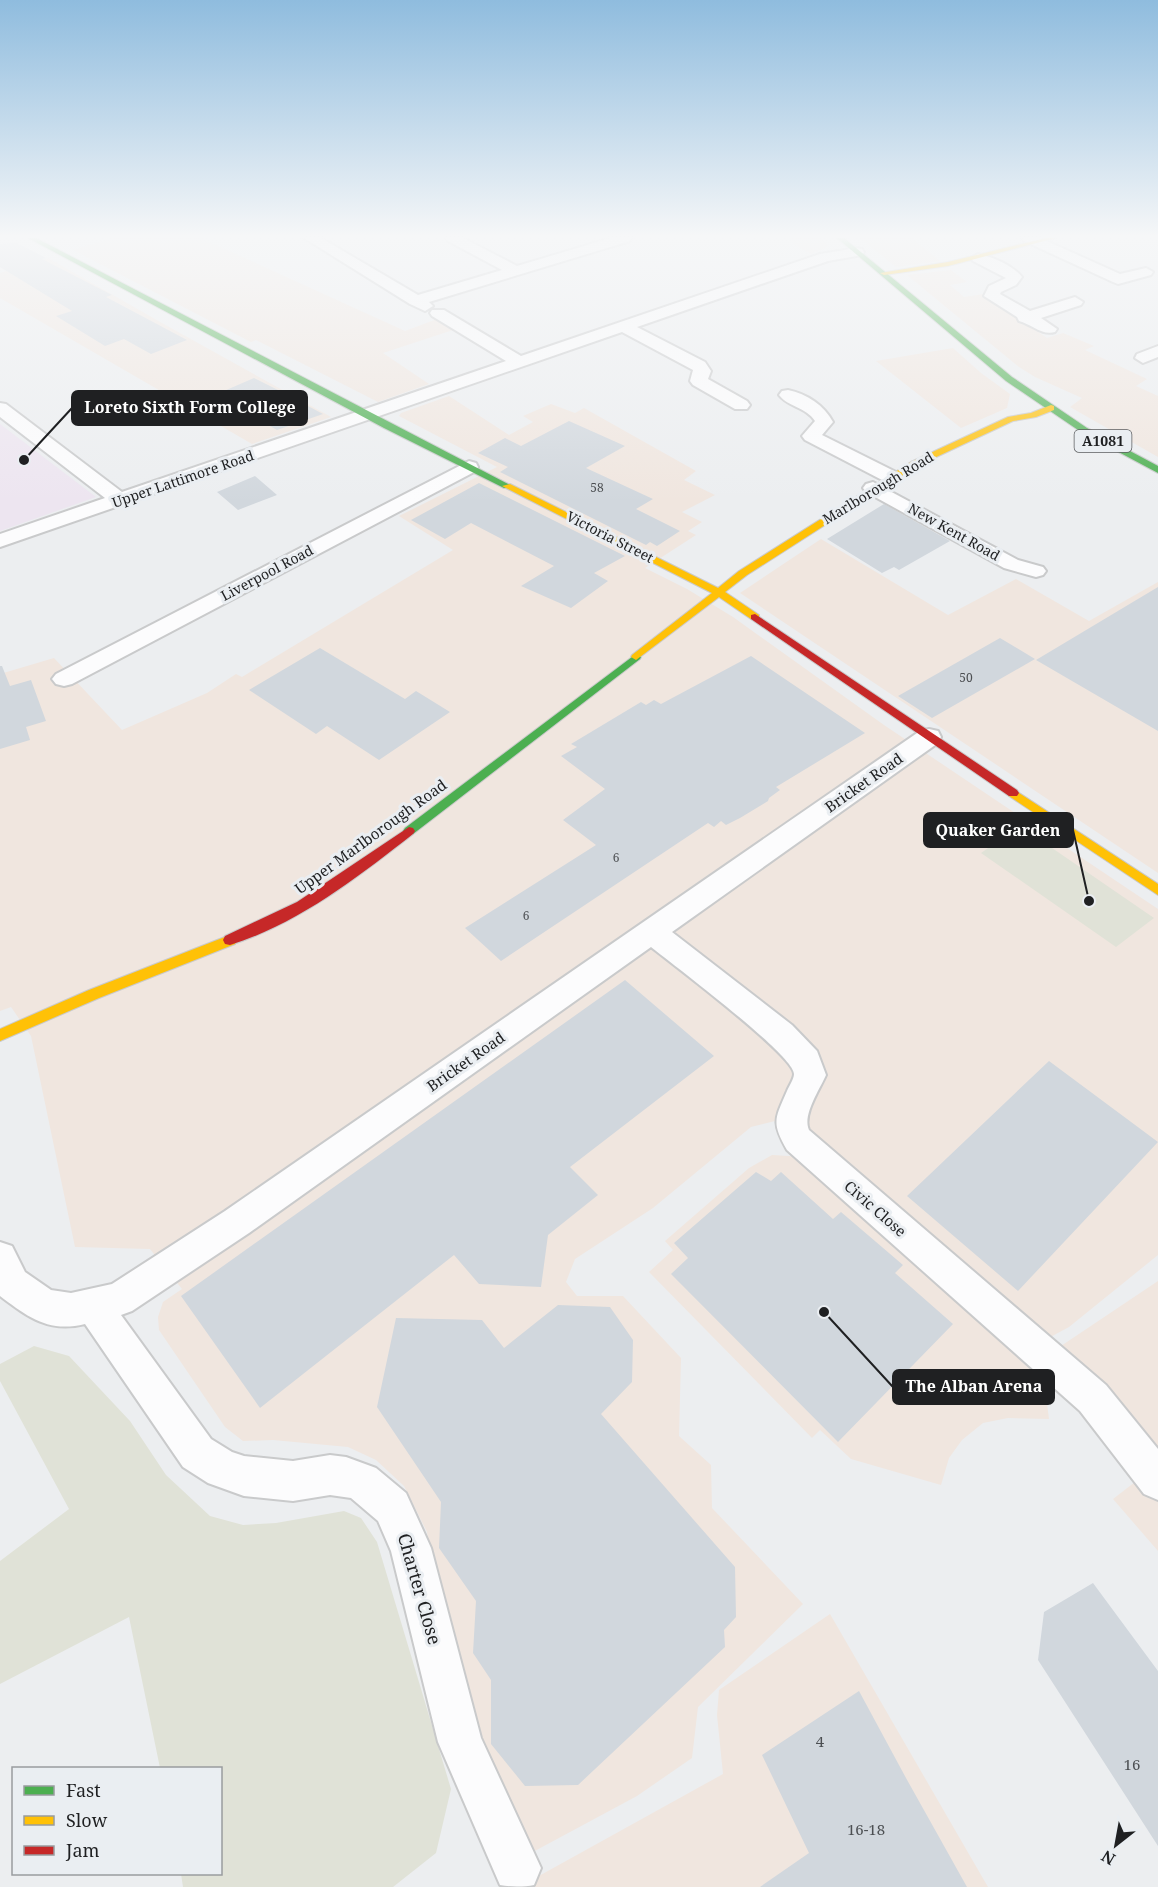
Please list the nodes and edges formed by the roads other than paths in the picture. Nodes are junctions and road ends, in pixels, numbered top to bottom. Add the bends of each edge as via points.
1 (197, 326) edge
2 (458, 326) edge
3 (947, 326) edge
4 (1043, 326) edge
5 (624, 327) joint
6 (1049, 329) dead end
7 (520, 363) junction
8 (788, 395) dead end
9 (741, 405) dead end
10 (0, 408) edge
11 (1051, 408) junction
12 (365, 415) junction
13 (470, 467) junction
14 (1158, 470) edge
15 (891, 477) junction
16 (873, 488) junction
17 (120, 500) junction
18 (0, 541) edge
19 (1036, 571) dead end
20 (718, 592) junction
21 (64, 679) dead end
22 (929, 737) junction
23 (1158, 890) edge
24 (651, 931) junction
25 (0, 1035) edge
26 (0, 1258) edge
27 (94, 1307) junction
28 (1158, 1480) edge
29 (517, 1868) dead end

1 - 12 main road, Victoria Street
2 - 7 street
3 - 11 main road, A1081 via 1009,379
4 - 6 street
5 - 7 street, Upper Lattimore Road
5 - 9 street via 699,366 703,371 699,381
7 - 12 street, Upper Lattimore Road
8 - 15 street via 821,415 824,422 811,436
10 - 17 street
11 - 14 main road, A1081 via 1107,444
11 - 15 main road, Marlborough Road via 968,437
12 - 13 main road, Victoria Street
12 - 17 street, Upper Lattimore Road
13 - 20 main road, Victoria Street
13 - 21 street, Liverpool Road
15 - 16 main road, Marlborough Road
16 - 19 street, New Kent Road via 1011,564
16 - 20 main road, Marlborough Road
17 - 18 street, Upper Lattimore Road
20 - 22 main road, Victoria Street
20 - 25 main road, Upper Marlborough Road via 567,712 309,903 270,924
22 - 23 main road, Victoria Street
22 - 24 street, Bricket Road
24 - 27 street, Bricket Road via 138,1288
24 - 28 street, Civic Close via 781,1034 806,1060 810,1075 791,1128 803,1146 1093,1398
26 - 27 street, Bricket Road via 12,1284 44,1307
27 - 29 street, Charter Close via 197,1453 222,1469 244,1476 293,1481 330,1475 346,1477 362,1482 392,1507 411,1548 460,1742

